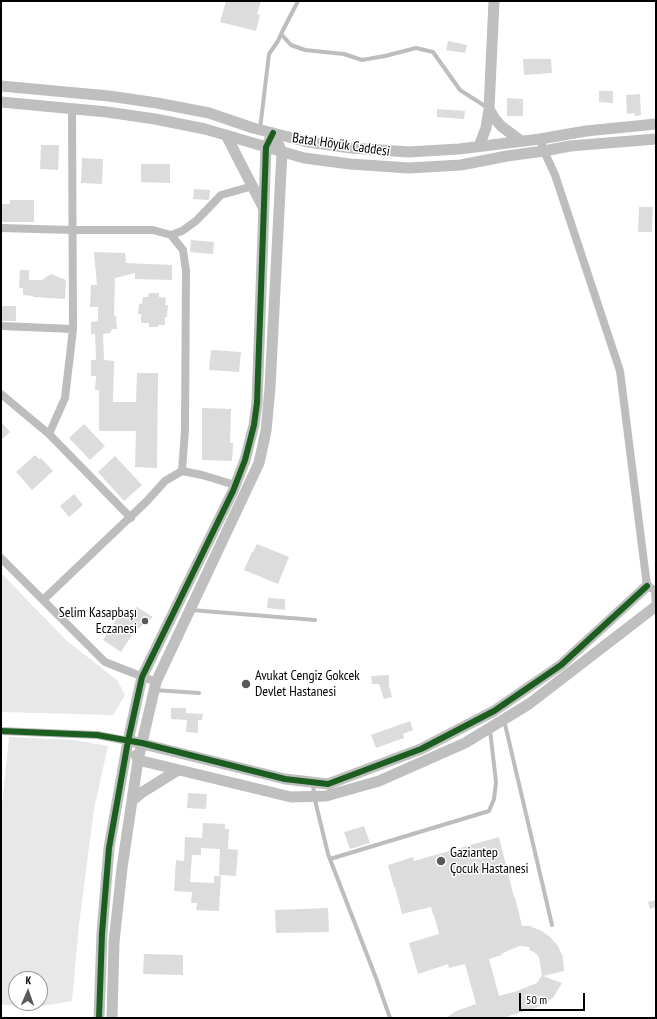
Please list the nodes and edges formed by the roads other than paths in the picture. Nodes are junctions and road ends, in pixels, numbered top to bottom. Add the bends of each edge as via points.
1 (298, 1) edge
2 (494, 1) edge
3 (281, 34) junction
4 (1, 86) edge
5 (1, 102) edge
6 (72, 109) junction
7 (489, 109) junction
8 (656, 124) edge
9 (260, 129) junction
10 (273, 133) junction
11 (226, 135) junction
12 (540, 139) junction
13 (656, 139) edge
14 (522, 141) junction
15 (480, 146) junction
16 (266, 147) junction
17 (544, 151) junction
18 (282, 152) junction
19 (253, 186) junction
20 (264, 209) junction
21 (1, 228) edge
22 (72, 230) junction
23 (172, 236) junction
24 (1, 326) edge
25 (73, 328) junction
26 (1, 394) edge
27 (49, 434) junction
28 (182, 471) junction
29 (235, 485) junction
30 (131, 518) junction
31 (1, 558) edge
32 (647, 586) junction
33 (43, 600) junction
34 (656, 607) edge
35 (191, 610) junction
36 (315, 620) dead end
37 (142, 677) junction
38 (155, 686) junction
39 (199, 694) dead end
40 (504, 719) junction
41 (490, 728) junction
42 (1, 731) edge
43 (128, 741) junction
44 (142, 743) junction
45 (138, 760) junction
46 (178, 770) junction
47 (313, 782) junction
48 (314, 796) junction
49 (133, 800) junction
50 (330, 859) junction
51 (552, 925) dead end
52 (99, 1018) edge
53 (112, 1018) edge
54 (390, 1018) edge

1 - 3 lane
2 - 7 street
3 - 7 lane via 291,45 304,50 344,54 362,60 416,48 433,52 460,90
3 - 9 lane via 269,54
4 - 9 street, Batal Höyük Caddesi via 157,103 209,113
5 - 6 street, Batal Höyük Caddesi
6 - 11 street, Batal Höyük Caddesi via 155,119
6 - 22 street
7 - 14 street via 501,126
7 - 15 street
8 - 12 street, Batal Höyük Caddesi via 586,131
9 - 10 street, Batal Höyük Caddesi
10 - 15 street, Batal Höyük Caddesi via 308,142 402,152 431,152
10 - 16 street
10 - 18 street
11 - 16 street, Batal Höyük Caddesi
11 - 19 street
12 - 14 street, Batal Höyük Caddesi
12 - 17 street
13 - 17 street, Batal Höyük Caddesi via 595,143
14 - 15 street, Batal Höyük Caddesi
16 - 18 street, Batal Höyük Caddesi
16 - 20 street
17 - 18 street, Batal Höyük Caddesi via 461,165 409,168 350,164 304,158
17 - 32 street via 555,175 620,371
18 - 35 street via 270,388 264,442 259,463
19 - 20 street
19 - 23 street via 221,195 196,221
20 - 29 street via 257,403 250,443
21 - 22 street
22 - 23 street via 153,230
22 - 25 street
23 - 28 street via 183,250 186,271 185,430
24 - 25 street
25 - 27 street via 65,398
26 - 27 street
27 - 30 street
28 - 29 street
28 - 30 street via 165,481
29 - 37 street
30 - 33 street
31 - 33 street
32 - 34 street via 655,590
32 - 47 street via 560,665 494,711 421,749 328,784
33 - 37 street via 105,662
34 - 40 street via 529,704
35 - 36 lane
35 - 38 street
37 - 38 street
37 - 43 street
38 - 39 lane
38 - 44 street
40 - 41 street
40 - 51 lane
41 - 48 street via 464,743 379,782 326,796
41 - 50 lane via 496,782 494,799 489,811
42 - 43 street via 97,735
43 - 44 street
43 - 45 street
43 - 52 street via 109,848
44 - 45 street
44 - 47 street via 286,779
45 - 46 street
45 - 49 street
46 - 48 street via 291,797
46 - 49 street
47 - 48 lane
48 - 50 lane
49 - 53 street via 114,942
50 - 54 lane

